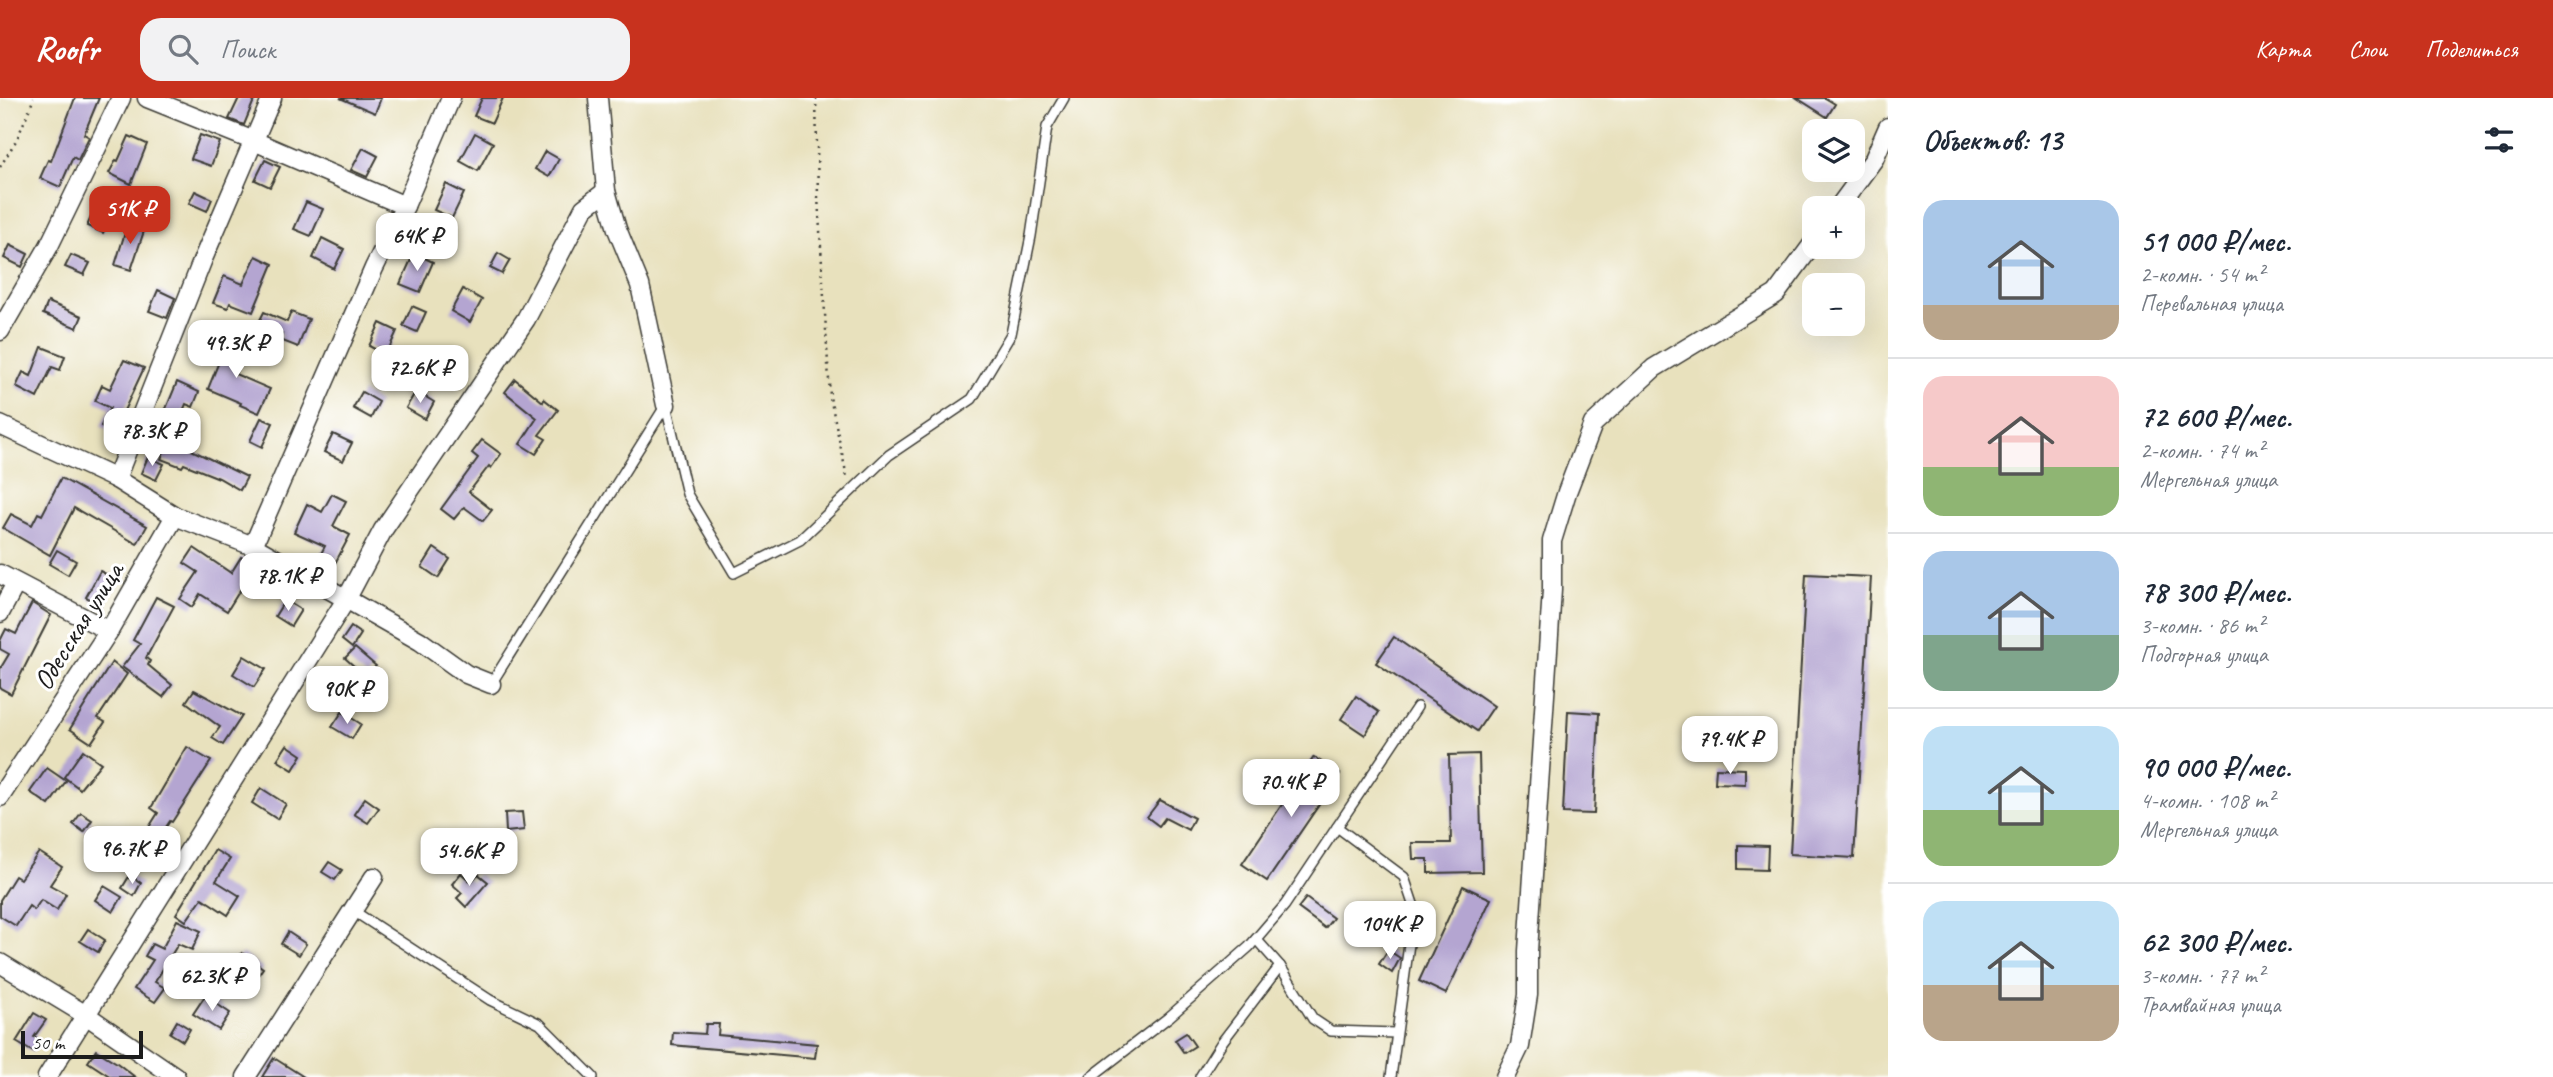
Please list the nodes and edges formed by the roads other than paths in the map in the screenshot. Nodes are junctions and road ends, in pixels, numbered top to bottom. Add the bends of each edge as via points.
1 (121, 98) edge
2 (147, 98) edge
3 (272, 98) edge
4 (451, 98) edge
5 (598, 98) edge
6 (1064, 98) edge
7 (1888, 127) edge
8 (254, 141) junction
9 (606, 191) junction
10 (1847, 196) edge
11 (405, 206) junction
12 (1802, 259) edge
13 (0, 331) edge
14 (666, 405) junction
15 (0, 425) edge
16 (116, 480) junction
17 (175, 516) junction
18 (253, 546) junction
19 (0, 574) edge
20 (16, 583) junction
21 (347, 598) junction
22 (0, 613) edge
23 (109, 631) junction
24 (491, 684) joint
25 (1417, 707) dead end
26 (0, 797) edge
27 (1338, 827) junction
28 (374, 877) dead end
29 (352, 910) junction
30 (1256, 939) junction
31 (0, 963) edge
32 (1280, 966) junction
33 (86, 1015) junction
34 (1396, 1033) junction
35 (47, 1077) edge
36 (176, 1077) edge
37 (246, 1077) edge
38 (593, 1077) edge
39 (1091, 1077) edge
40 (1200, 1077) edge
41 (1391, 1077) edge
42 (1504, 1077) edge

1 - 13 street via 49,246
2 - 8 street
3 - 8 street
4 - 11 street
5 - 9 street
6 - 14 lane via 1046,127 1011,334 972,399 890,455 800,540 734,573 687,494
7 - 10 street via 1874,159
8 - 11 street
8 - 16 street
9 - 14 street via 640,285
9 - 21 street via 584,208 526,318 383,530
11 - 18 street
12 - 42 street via 1776,294 1654,368 1593,424 1567,492 1552,541 1528,995 1520,1046
14 - 24 lane
15 - 16 street
16 - 17 street
17 - 18 street
17 - 23 street, Одесская улица
18 - 21 street
19 - 20 street
20 - 22 street
20 - 23 street
21 - 24 street via 466,674
21 - 33 street
23 - 26 street, Одесская улица
25 - 27 lane
27 - 30 lane
27 - 34 lane via 1404,877 1415,907
28 - 29 street
29 - 37 street
29 - 38 lane via 490,1000 540,1024
30 - 32 lane
30 - 39 lane via 1169,1017
31 - 33 street
32 - 34 lane via 1313,1019 1331,1031
32 - 40 lane
33 - 35 street
33 - 36 street
34 - 41 lane

